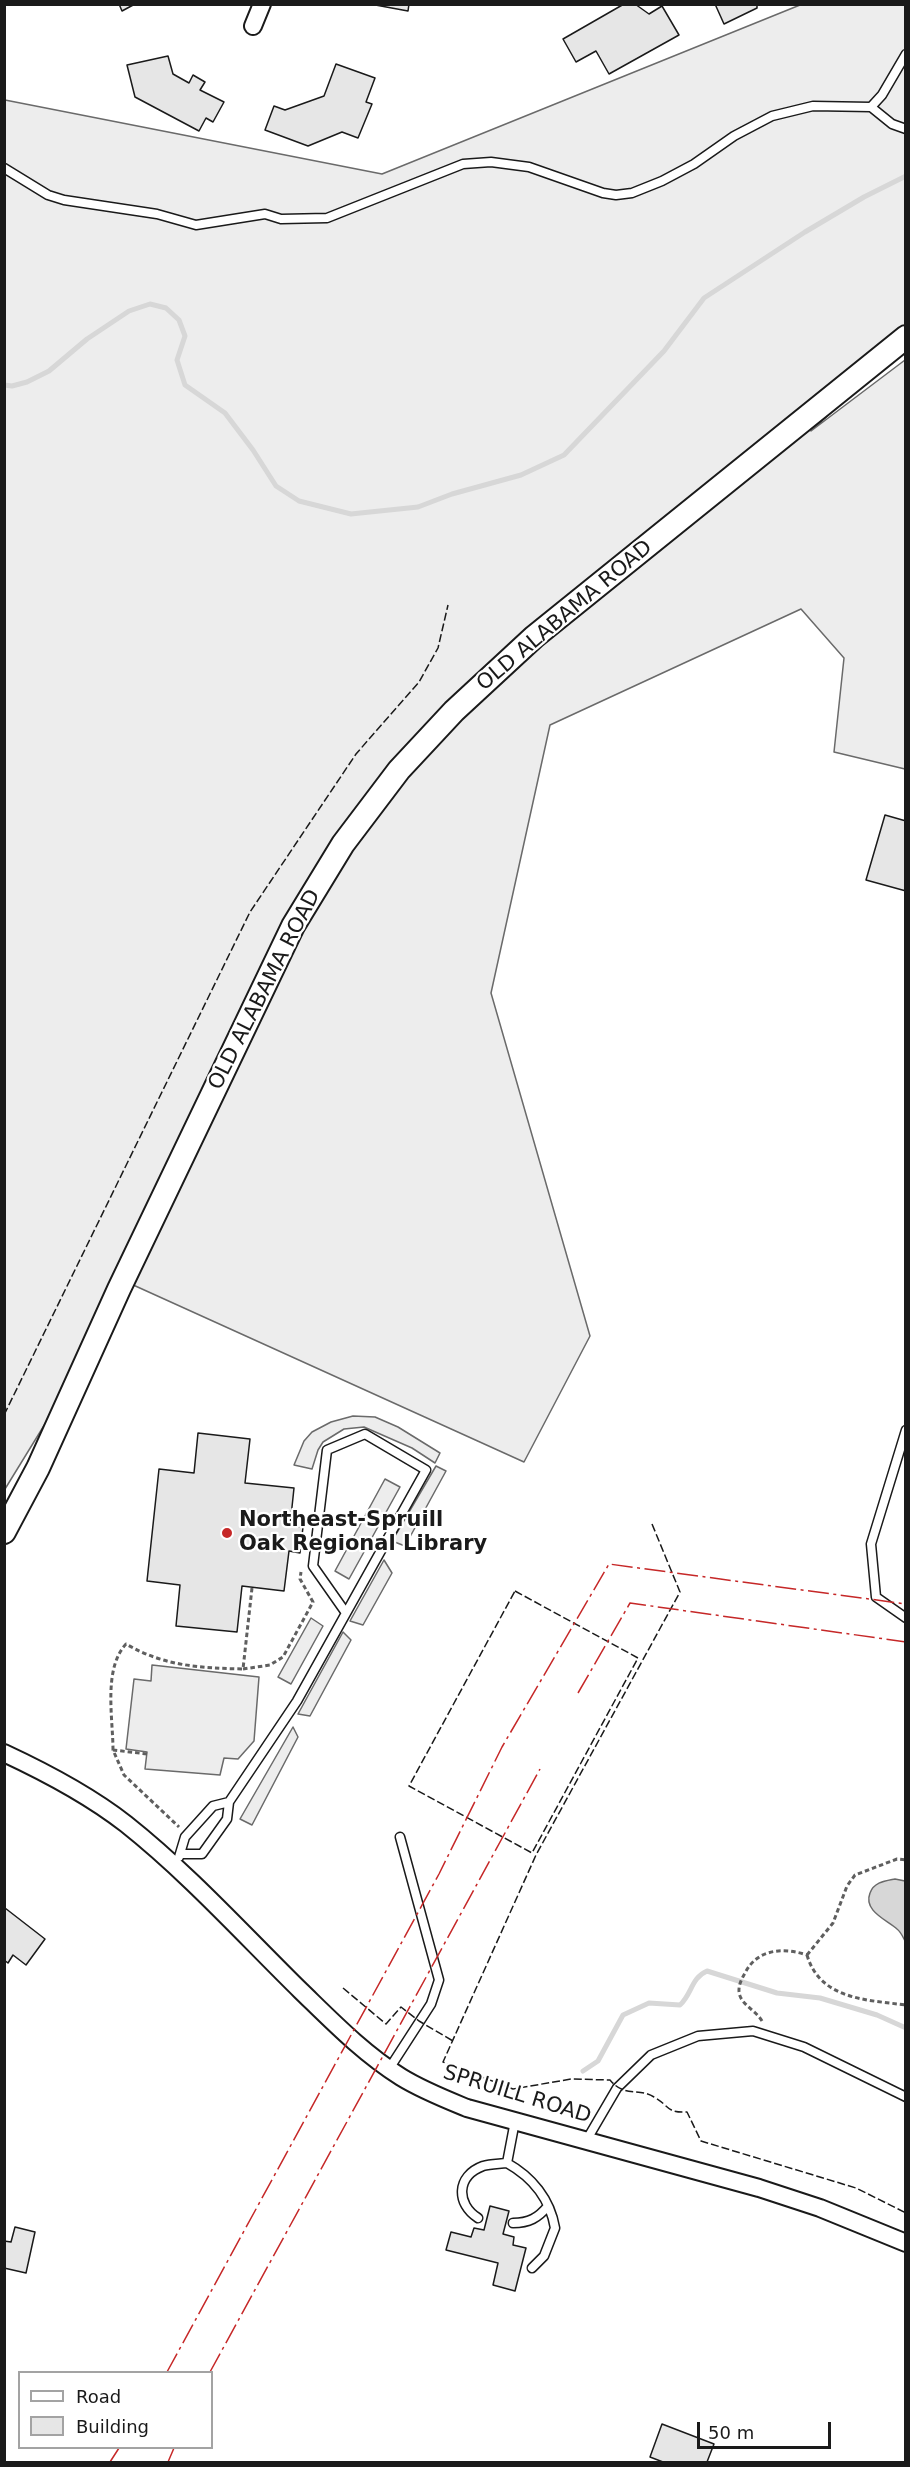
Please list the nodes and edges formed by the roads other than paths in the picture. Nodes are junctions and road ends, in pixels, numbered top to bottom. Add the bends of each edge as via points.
1 (262, 4) edge
2 (253, 26) dead end
3 (906, 54) edge
4 (871, 107) junction
5 (906, 129) edge
6 (4, 168) edge
7 (906, 337) edge
8 (906, 1430) edge
9 (4, 1532) edge
10 (346, 1612) junction
11 (906, 1618) edge
12 (4, 1753) edge
13 (230, 1802) junction
14 (400, 1837) dead end
15 (177, 1860) junction
16 (389, 2069) junction
17 (906, 2097) edge
18 (515, 2121) junction
19 (586, 2141) junction
20 (507, 2163) junction
21 (548, 2206) junction
22 (478, 2218) dead end
23 (513, 2223) dead end
24 (906, 2242) edge
25 (532, 2268) dead end

1 - 2 street
3 - 4 lane
4 - 5 lane via 892,124
4 - 6 lane via 813,106 772,116 694,164 632,193 603,193 530,167 491,162 463,164 327,218 281,219 265,214 196,225 157,214 64,200 48,195
7 - 9 main road, OLD ALABAMA ROAD via 534,637 454,711 399,770 343,844 293,926 38,1468
8 - 11 lane via 871,1544 876,1597
10 - 10 lane via 313,1566 327,1450 365,1434 426,1470
10 - 13 lane via 288,1716
12 - 15 street, SPRUILL ROAD via 89,1798
13 - 15 lane via 213,1806 188,1834
13 - 15 lane via 227,1819 202,1854
14 - 16 lane via 439,1980 431,2004
15 - 16 street, SPRUILL ROAD via 352,2040
16 - 18 street, SPRUILL ROAD via 435,2095
17 - 19 lane via 804,2047 753,2031 698,2036 651,2055 617,2088
18 - 19 street, SPRUILL ROAD
18 - 20 lane
19 - 24 street, SPRUILL ROAD via 759,2188
20 - 21 lane via 536,2185
20 - 22 lane via 482,2167 464,2181 462,2199
21 - 23 lane via 530,2221
21 - 25 lane via 555,2228 544,2256

